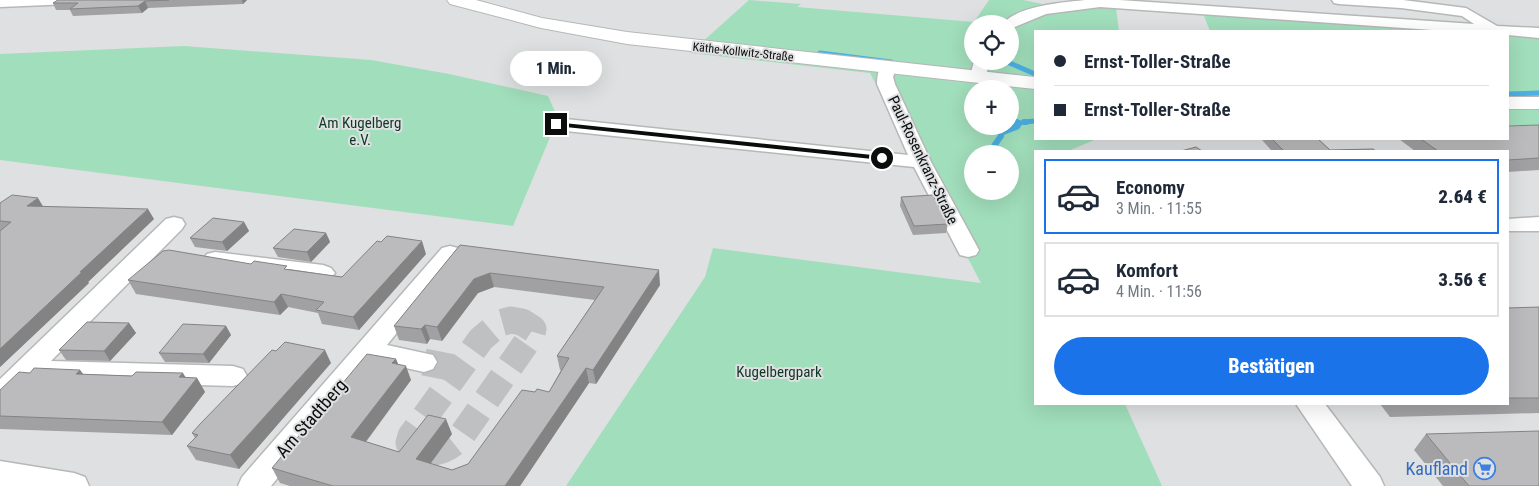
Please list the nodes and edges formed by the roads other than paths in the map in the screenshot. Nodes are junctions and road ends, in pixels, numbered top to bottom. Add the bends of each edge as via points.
1 (71, 0) edge
2 (456, 0) edge
3 (1041, 0) edge
4 (1338, 0) edge
5 (0, 3) edge
6 (1063, 6) junction
7 (1019, 18) edge
8 (1492, 30) edge
9 (1509, 31) edge
10 (1539, 33) edge
11 (888, 68) junction
12 (964, 69) edge
13 (984, 70) edge
14 (1034, 82) edge
15 (1509, 103) edge
16 (1539, 103) edge
17 (556, 124) dead end
18 (921, 162) junction
19 (174, 224) dead end
20 (1539, 224) edge
21 (1509, 225) edge
22 (149, 250) junction
23 (968, 250) dead end
24 (450, 253) dead end
25 (323, 273) edge
26 (369, 350) junction
27 (424, 362) tunnel mouth
28 (26, 370) junction
29 (233, 376) dead end
30 (0, 396) edge
31 (1311, 405) edge
32 (2, 476) edge
33 (74, 486) edge
34 (253, 486) edge
35 (1369, 486) edge

1 - 5 street
2 - 11 main road, Käthe-Kollwitz-Straße via 541,23 610,36
3 - 6 street
4 - 8 street via 1466,12
6 - 7 street
6 - 8 street via 1100,3
9 - 10 street
11 - 12 main road, Käthe-Kollwitz-Straße
11 - 18 street, Paul-Rosenkranz-Straße via 886,84
13 - 14 main road, Käthe-Kollwitz-Straße
15 - 16 main road
17 - 18 street
18 - 23 street, Paul-Rosenkranz-Straße
19 - 22 street
20 - 21 street
22 - 25 street
22 - 28 street
24 - 26 street, Am Stadtberg
26 - 27 street
26 - 34 street, Am Stadtberg
28 - 29 street
28 - 30 street
31 - 35 street
32 - 33 street

